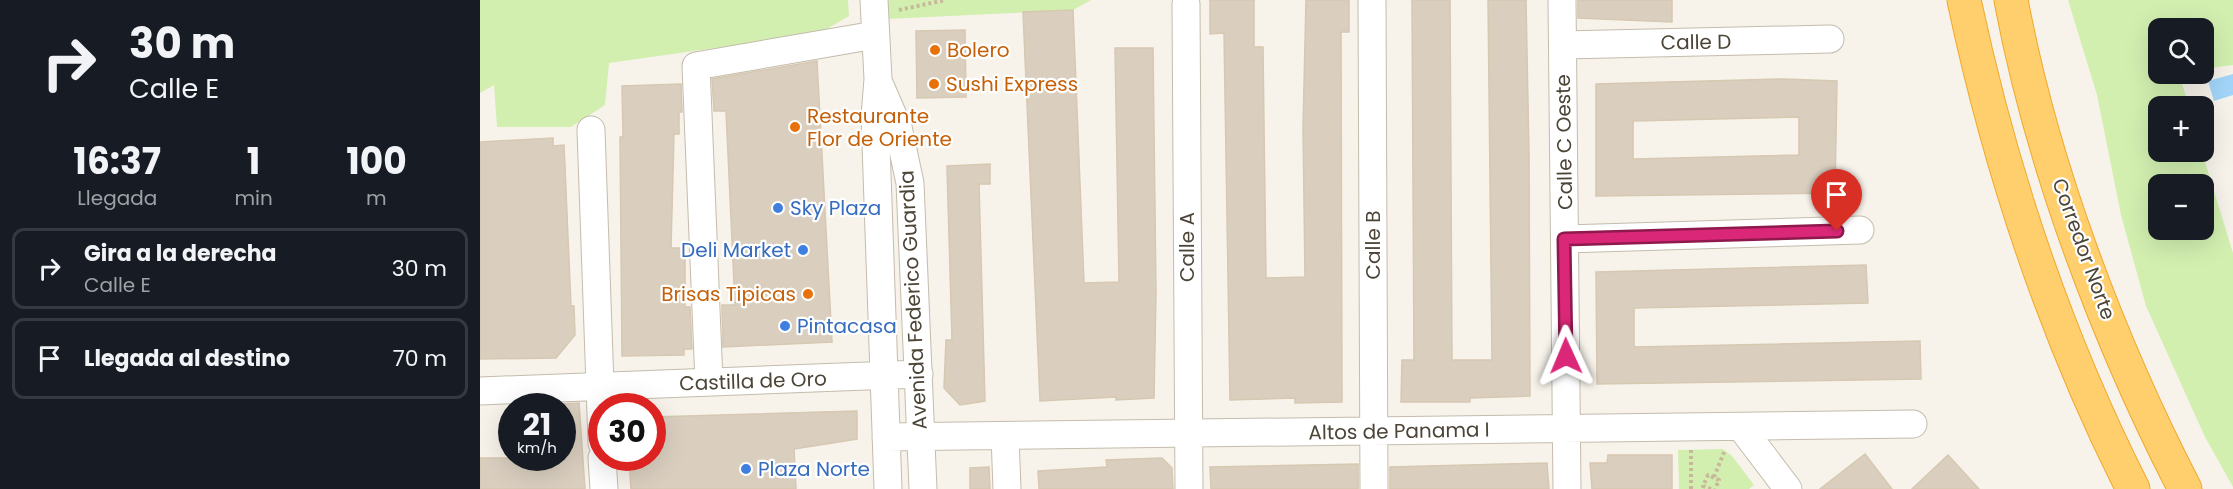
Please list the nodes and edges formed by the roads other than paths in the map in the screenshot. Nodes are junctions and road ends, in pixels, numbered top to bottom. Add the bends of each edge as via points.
1 (1372, 0) edge
2 (1562, 0) edge
3 (1965, 0) edge
4 (2011, 0) edge
5 (1186, 4) dead end
6 (875, 17) edge
7 (1830, 39) dead end
8 (1563, 45) junction
9 (878, 79) junction
10 (591, 130) dead end
11 (1860, 230) dead end
12 (1564, 239) junction
13 (919, 374) junction
14 (883, 376) junction
15 (709, 382) junction
16 (599, 387) junction
17 (480, 392) edge
18 (599, 393) edge
19 (1913, 424) dead end
20 (1567, 429) junction
21 (1374, 431) junction
22 (1189, 433) junction
23 (921, 436) junction
24 (1005, 436) junction
25 (886, 437) junction
26 (1734, 437) junction
27 (603, 471) edge
28 (604, 489) edge
29 (888, 489) edge
30 (923, 489) edge
31 (1007, 489) edge
32 (1189, 489) edge
33 (1374, 489) edge
34 (1567, 489) edge
35 (1788, 489) edge
36 (2133, 489) edge
37 (2185, 489) edge

1 - 21 street, Calle B
2 - 8 street, Calle C Oeste
3 - 36 highway via 2004,160 2045,287
4 - 37 highway, Corredor Norte via 2048,149 2087,263 2150,421
5 - 22 street, Calle A
6 - 9 street, Avenida Federico Guardia
6 - 15 street via 696,66
7 - 8 street, Calle D
8 - 12 street, Calle C Oeste
9 - 13 street, Avenida Federico Guardia via 898,127 910,183
9 - 14 street, Avenida Federico Guardia via 875,117
10 - 16 street
11 - 12 street
12 - 20 street, Calle C Oeste
13 - 14 street, Castilla de Oro
13 - 23 street, Avenida Federico Guardia
14 - 15 street, Castilla de Oro
14 - 25 street, Avenida Federico Guardia
15 - 16 street, Castilla de Oro
16 - 17 street, Castilla de Oro
16 - 18 street
19 - 26 street, Altos de Panama I
20 - 21 street, Altos de Panama I
20 - 26 street, Altos de Panama I
20 - 34 street, Calle C Oeste
21 - 22 street, Altos de Panama I
21 - 33 street, Calle B
22 - 24 street, Altos de Panama I
22 - 32 street, Calle A
23 - 24 street, Altos de Panama I
23 - 25 street, Altos de Panama I
23 - 30 street, Avenida Federico Guardia
24 - 31 street
25 - 29 street, Avenida Federico Guardia
26 - 35 street
27 - 28 street

